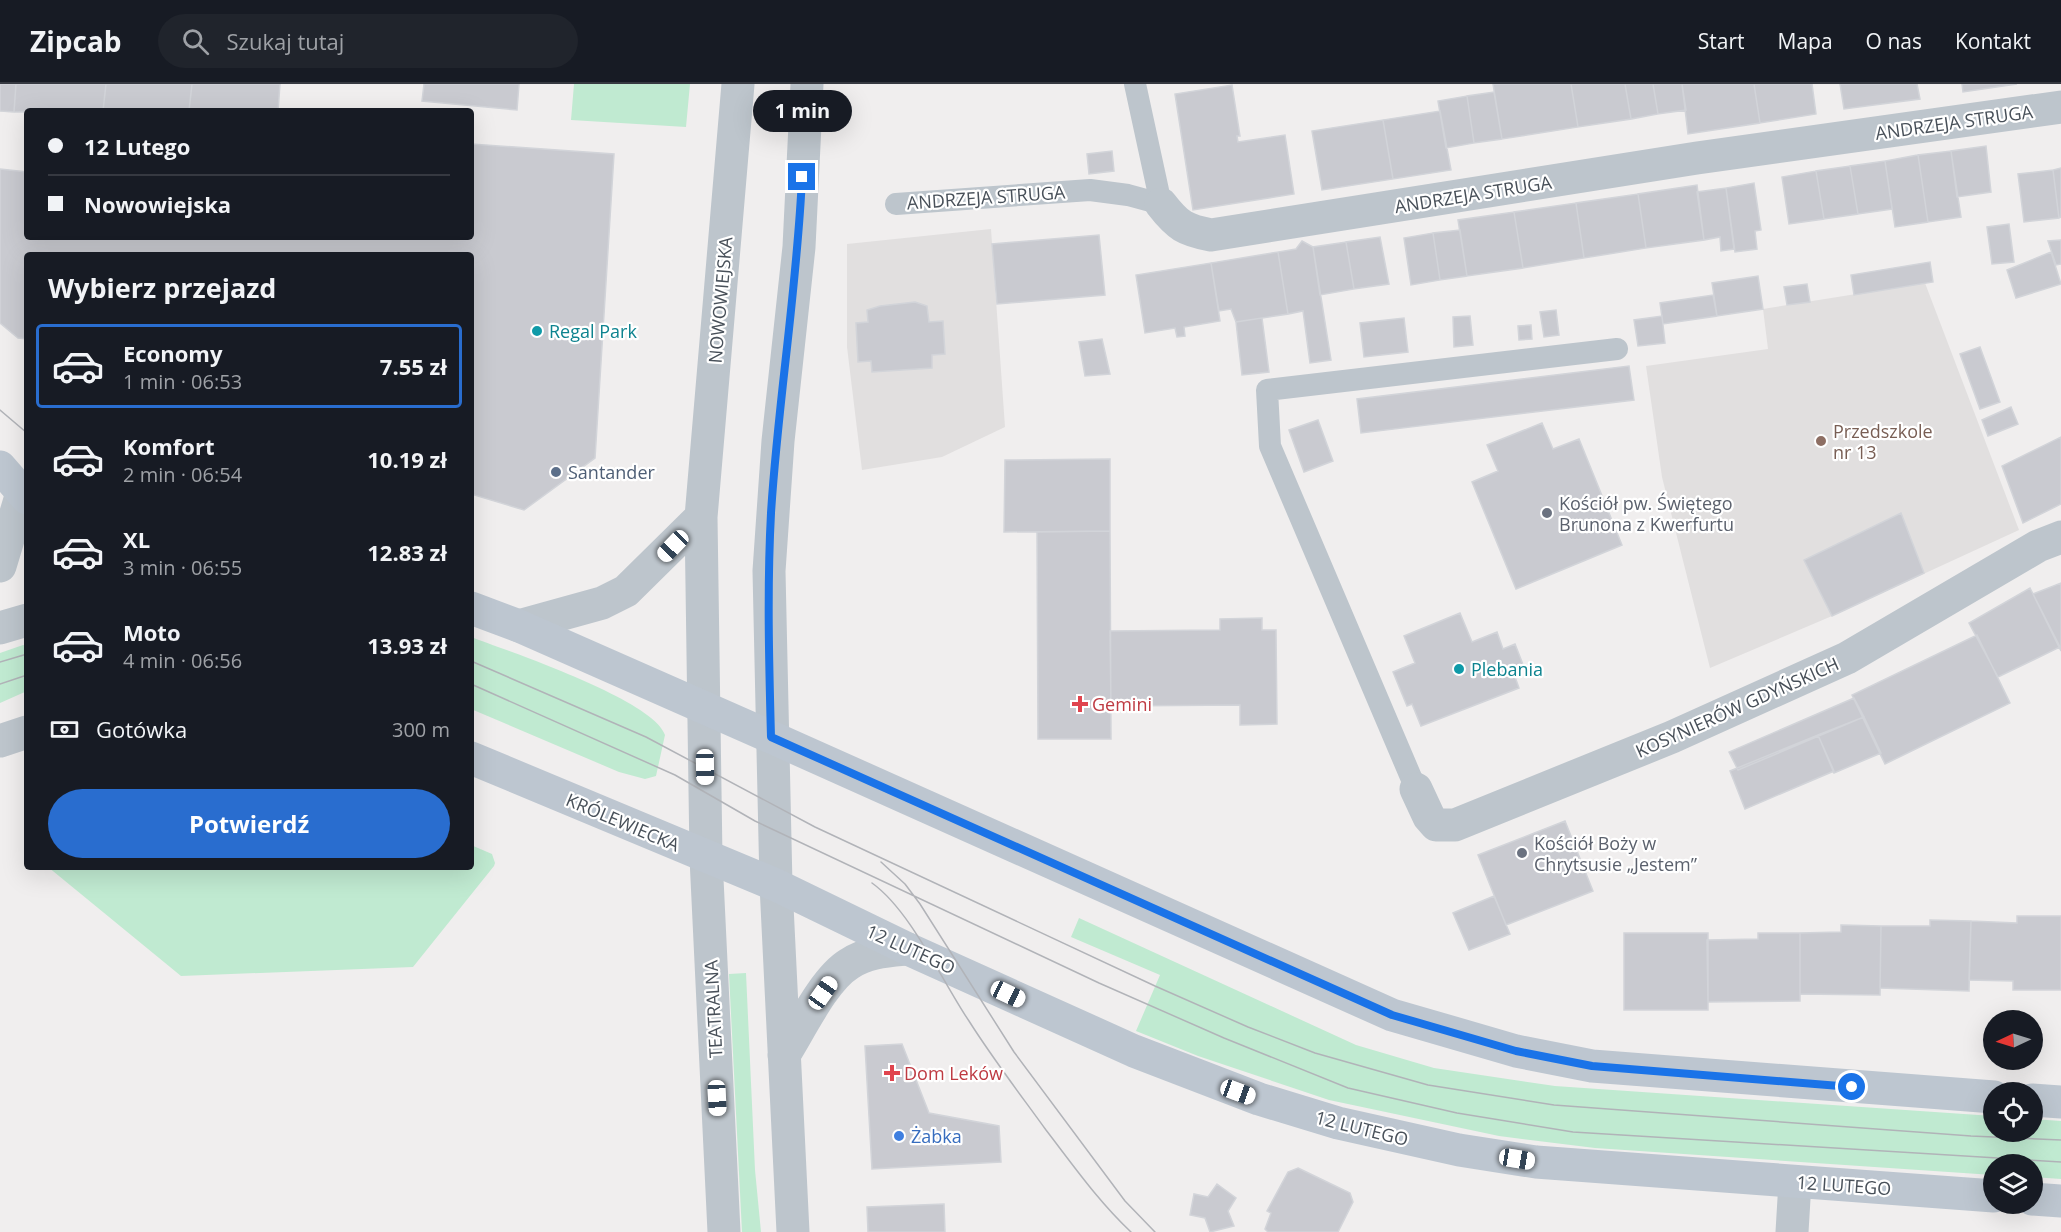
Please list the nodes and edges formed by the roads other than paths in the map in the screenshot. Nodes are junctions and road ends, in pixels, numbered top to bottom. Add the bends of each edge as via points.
1 (738, 84) edge
2 (807, 84) edge
3 (1135, 84) edge
4 (2061, 107) edge
5 (896, 204) dead end
6 (1161, 204) junction
7 (1617, 349) dead end
8 (0, 467) edge
9 (24, 501) edge
10 (24, 505) edge
11 (701, 517) junction
12 (2061, 537) edge
13 (0, 566) edge
14 (474, 609) edge
15 (24, 621) edge
16 (519, 626) junction
17 (0, 628) edge
18 (705, 710) junction
19 (24, 733) edge
20 (771, 737) junction
21 (0, 741) edge
22 (474, 759) edge
23 (1416, 789) joint
24 (706, 858) junction
25 (776, 885) junction
26 (908, 949) junction
27 (784, 1055) junction
28 (1983, 1096) edge
29 (2043, 1101) edge
30 (2061, 1102) edge
31 (1795, 1182) junction
32 (1983, 1195) edge
33 (2043, 1200) edge
34 (2061, 1201) edge
35 (724, 1232) edge
36 (794, 1232) edge
37 (1792, 1232) edge

1 - 11 street, NOWOWIEJSKA
2 - 20 street via 799,247 771,512
3 - 6 lane
4 - 6 street, ANDRZEJA STRUGA via 1697,158 1211,235 1188,231
5 - 6 lane, ANDRZEJA STRUGA via 1090,190
7 - 23 lane via 1267,390 1270,446
8 - 9 main road
10 - 13 street
11 - 16 street via 626,591 602,603
11 - 18 street, NOWOWIEJSKA
12 - 23 street, KOSYNIERÓW GDYŃSKICH via 2038,546 1847,658 1672,737 1455,825 1436,825
14 - 16 main road
15 - 17 street
16 - 18 main road
18 - 20 main road
18 - 24 street, NOWOWIEJSKA
19 - 21 street
20 - 25 street
20 - 28 main road via 1338,992 1454,1035 1592,1066
22 - 24 main road, KRÓLEWIECKA
24 - 25 main road, KRÓLEWIECKA
24 - 35 street, TEATRALNA
25 - 26 main road, 12 LUTEGO
25 - 27 street
26 - 27 street via 879,952 847,965 833,979
26 - 31 main road, 12 LUTEGO via 1197,1077 1338,1123 1536,1162
27 - 36 street
29 - 30 main road
31 - 32 main road, 12 LUTEGO
31 - 37 street
33 - 34 main road

